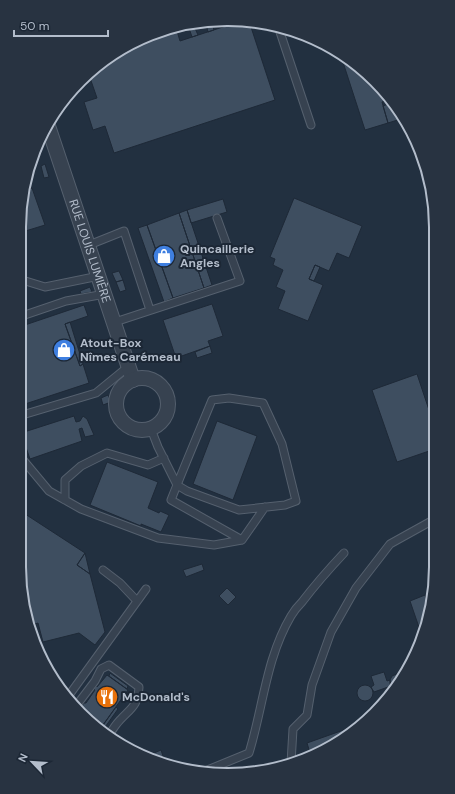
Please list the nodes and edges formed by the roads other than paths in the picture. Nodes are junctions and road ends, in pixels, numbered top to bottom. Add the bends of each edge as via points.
1 (280, 33) edge
2 (311, 125) dead end
3 (50, 132) edge
4 (217, 218) dead end
5 (89, 245) junction
6 (100, 276) junction
7 (26, 281) edge
8 (105, 294) junction
9 (150, 310) junction
10 (26, 315) edge
11 (115, 322) junction
12 (129, 366) junction
13 (133, 380) junction
14 (26, 414) edge
15 (151, 429) junction
16 (164, 458) junction
17 (26, 463) edge
18 (177, 485) junction
19 (65, 500) junction
20 (265, 507) junction
21 (429, 522) edge
22 (242, 540) junction
23 (344, 553) dead end
24 (103, 570) dead end
25 (146, 589) dead end
26 (137, 601) junction
27 (71, 693) edge
28 (79, 702) edge
29 (112, 731) edge
30 (291, 757) edge
31 (213, 768) edge

1 - 2 lane
3 - 5 street, RUE LOUIS LUMIÈRE
4 - 9 lane via 240,281
5 - 6 street, RUE LOUIS LUMIÈRE
5 - 9 lane via 124,231
6 - 7 lane via 45,287
6 - 8 street, RUE LOUIS LUMIÈRE
8 - 10 lane via 66,301
8 - 11 street, RUE LOUIS LUMIÈRE
9 - 11 lane
11 - 12 street, RUE LOUIS LUMIÈRE
12 - 13 street, RUE LOUIS LUMIÈRE
12 - 14 lane via 96,393
13 - 15 street via 124,385 119,393 116,403 118,413 123,422 131,428
13 - 15 street via 151,380 165,391 168,409 165,417
15 - 16 lane
16 - 18 lane
16 - 19 lane via 148,465 107,454 81,466 65,480
17 - 19 lane via 49,491
18 - 20 lane via 239,510
18 - 20 lane via 212,400 229,398 263,403 282,444 296,501
18 - 22 lane via 171,500
19 - 22 lane via 81,509 158,538 214,545
20 - 22 lane
21 - 30 lane via 390,544 356,588 331,632 312,685 307,715 293,729
23 - 31 lane via 291,616 277,647 265,684 249,753
24 - 26 lane
25 - 26 lane
26 - 27 lane
28 - 29 lane via 101,669 109,665 139,687 133,708

